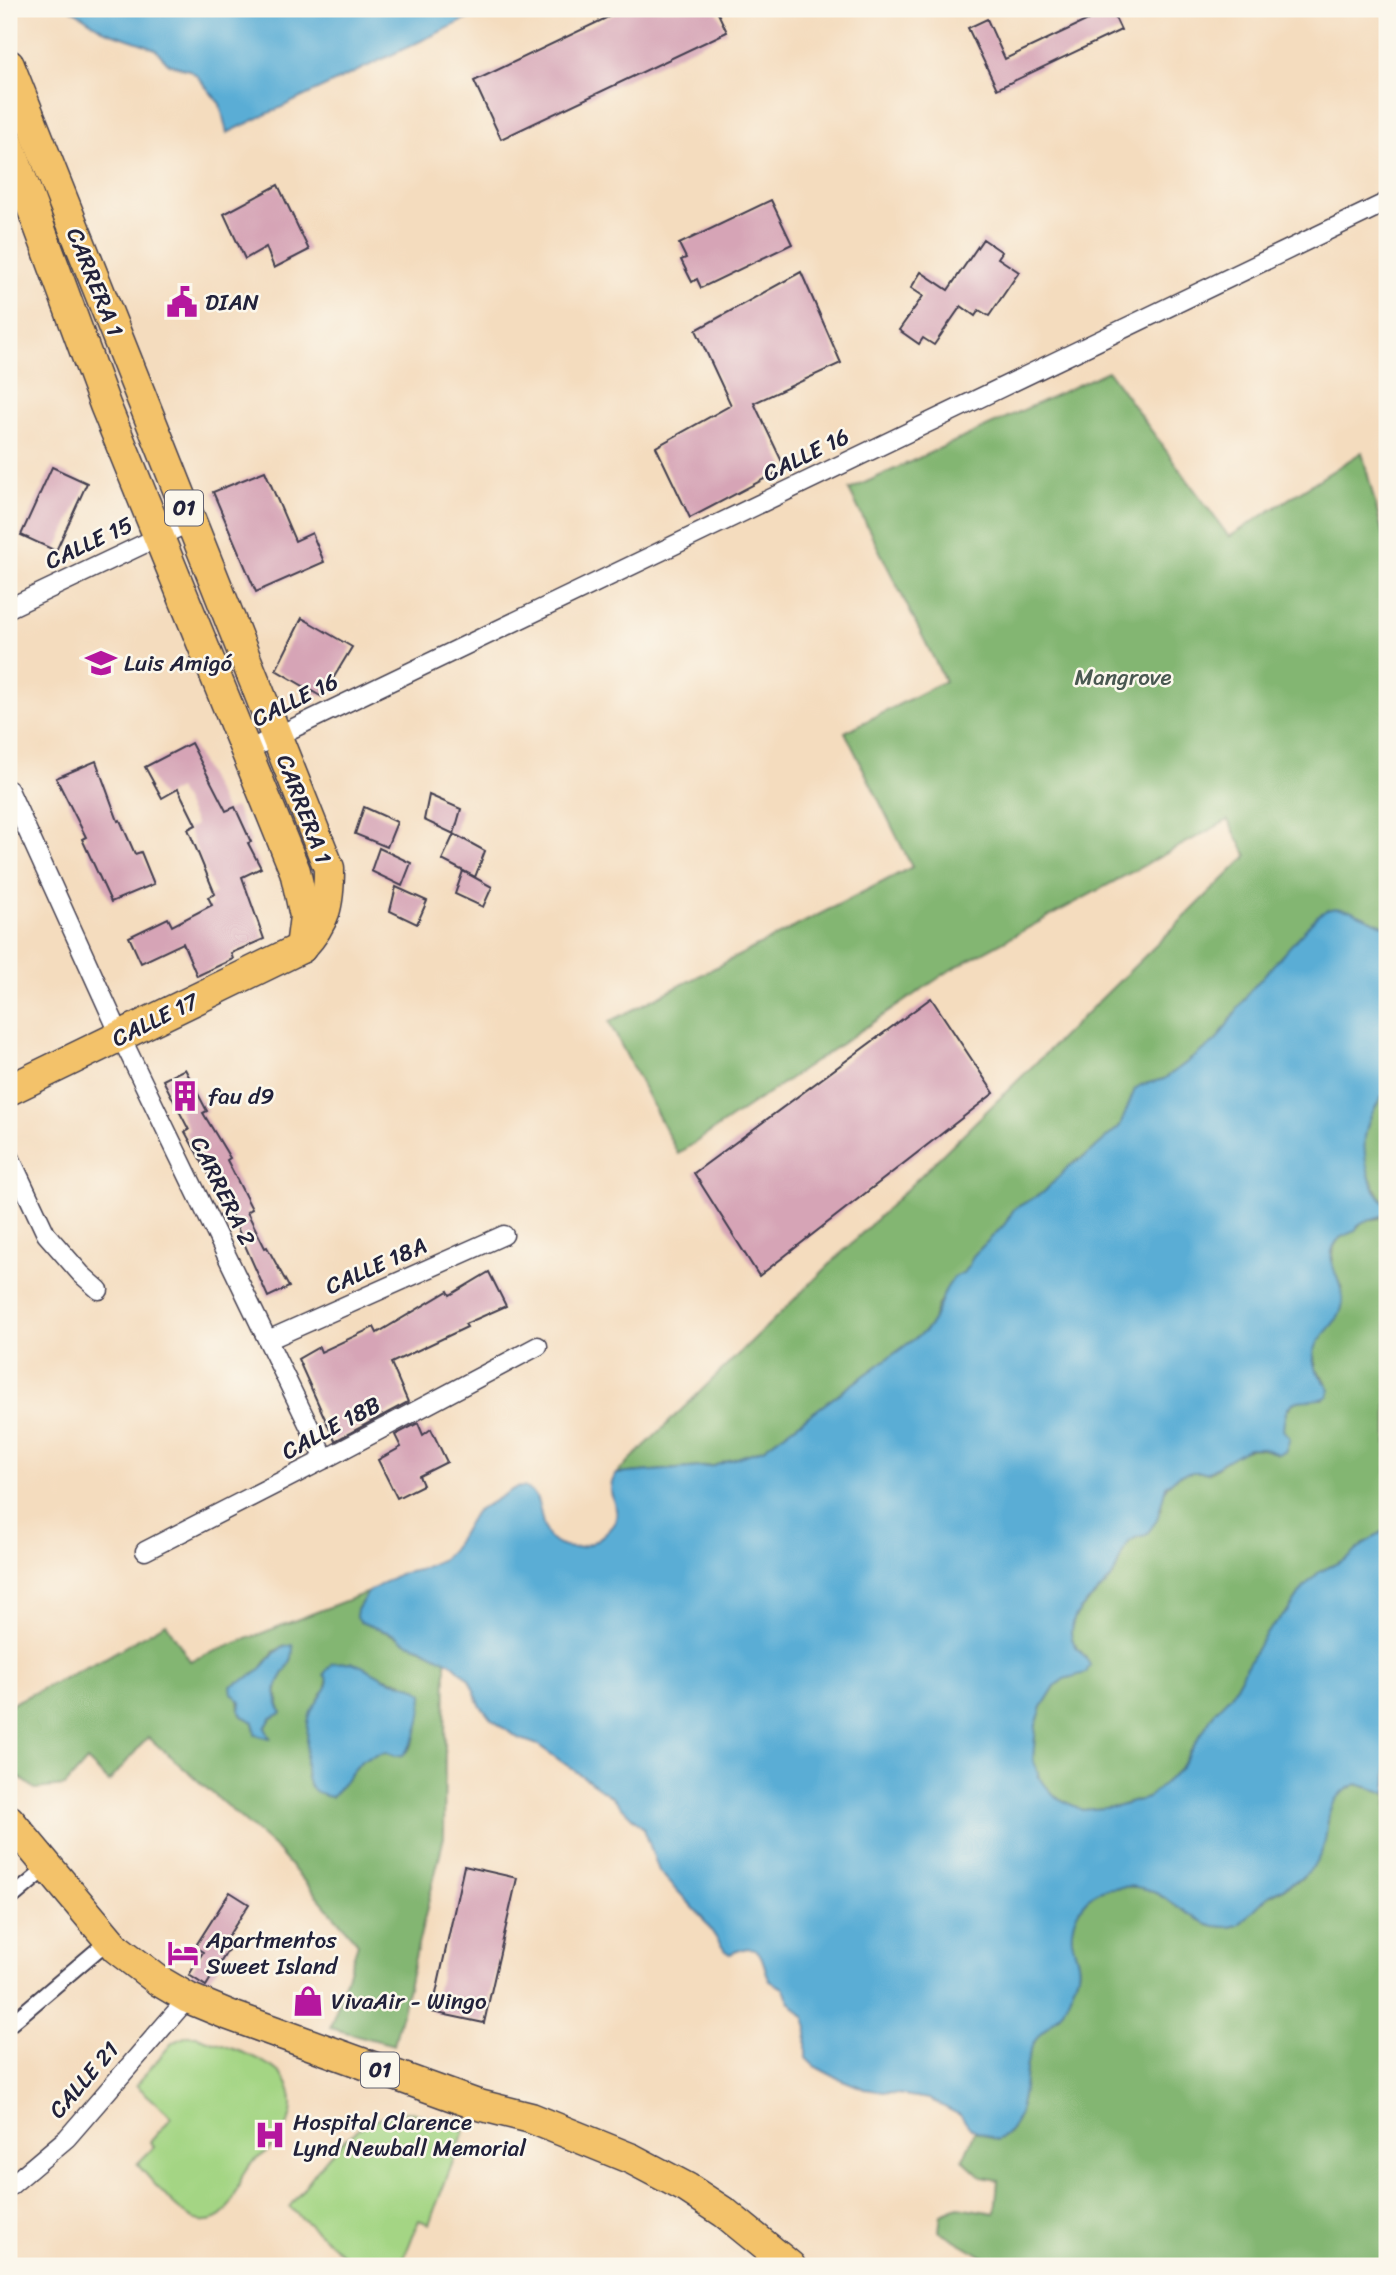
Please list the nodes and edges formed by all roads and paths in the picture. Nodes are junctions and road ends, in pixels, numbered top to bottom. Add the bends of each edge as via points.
1 (9, 65) edge
2 (9, 145) edge
3 (1387, 202) edge
4 (190, 522) junction
5 (159, 537) junction
6 (9, 608) edge
7 (276, 737) junction
8 (246, 751) junction
9 (9, 790) edge
10 (300, 948) junction
11 (121, 1037) junction
12 (9, 1090) edge
13 (9, 1155) edge
14 (504, 1235) dead end
15 (100, 1290) dead end
16 (268, 1340) junction
17 (538, 1346) dead end
18 (325, 1459) junction
19 (145, 1551) dead end
20 (9, 1820) edge
21 (48, 1867) junction
22 (9, 1899) edge
23 (109, 1940) junction
24 (188, 1998) junction
25 (9, 2025) edge
26 (9, 2187) edge
27 (790, 2266) edge

1 - 4 highway, CARRERA 1 / 01
2 - 5 highway, CARRERA 1 / 01
3 - 7 street, CALLE 16
4 - 5 street, CALLE 15
4 - 7 highway, CARRERA 1 / 01
5 - 6 street, CALLE 15
5 - 8 highway, CARRERA 1 / 01
7 - 8 street, CALLE 16
7 - 10 highway, CARRERA 1 / 01 via 329,868 329,899 321,923
8 - 10 highway, CARRERA 1 / 01 via 295,871 305,916
9 - 11 street, CARRERA 2
10 - 11 highway, CALLE 17 / 01
11 - 12 highway, CALLE 17 / 01
11 - 16 street, CARRERA 2
13 - 15 street via 46,1234
14 - 16 street, CALLE 18A
16 - 18 street, CARRERA 2
17 - 18 street, CALLE 18B
18 - 19 street, CALLE 18B
20 - 21 highway, 01
21 - 22 street
21 - 23 highway, 01
23 - 24 highway, 01
23 - 25 street
24 - 26 street, CALLE 21 via 74,2130
24 - 27 highway, 01 via 475,2104 531,2118 632,2159 725,2213

